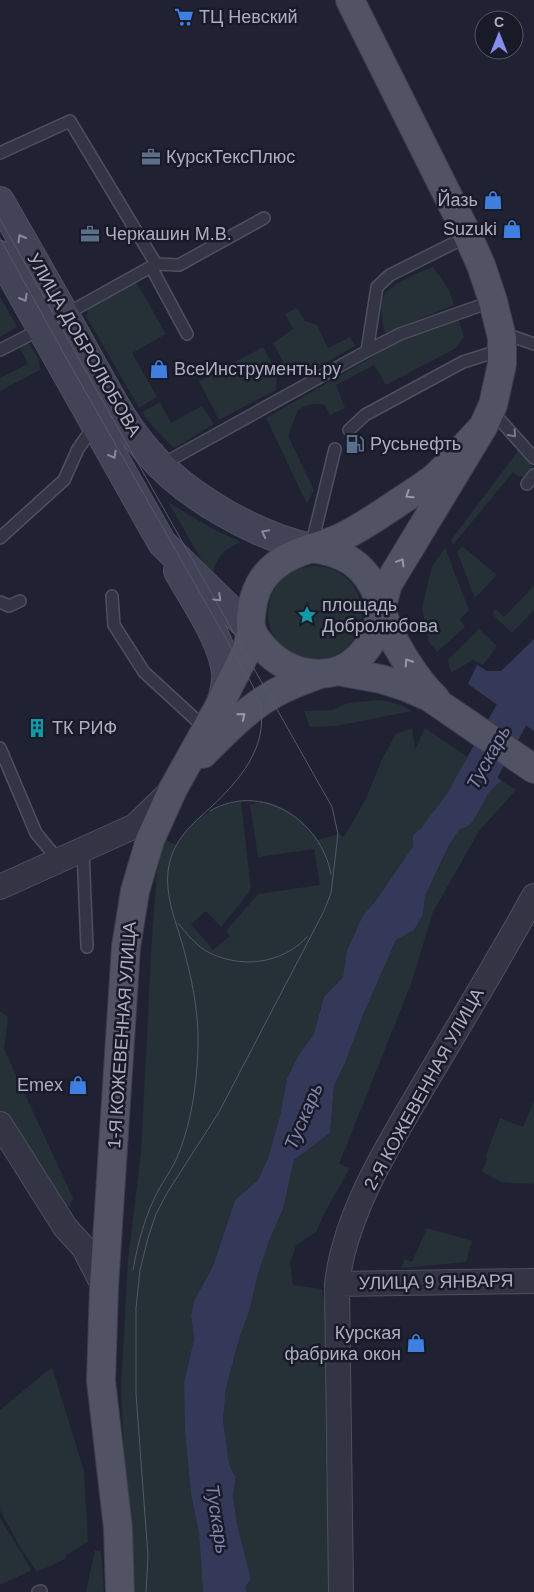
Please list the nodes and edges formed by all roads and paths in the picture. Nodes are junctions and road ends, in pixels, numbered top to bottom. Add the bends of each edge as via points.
1 (350, 0) edge
2 (371, 0) edge
3 (380, 60) junction
4 (0, 153) edge
5 (0, 201) edge
6 (264, 218) dead end
7 (468, 236) junction
8 (0, 255) edge
9 (153, 265) junction
10 (492, 301) junction
11 (65, 316) junction
12 (42, 329) junction
13 (187, 334) dead end
14 (502, 341) junction
15 (534, 344) edge
16 (0, 350) edge
17 (367, 351) junction
18 (105, 413) junction
19 (487, 418) junction
20 (349, 430) dead end
21 (335, 449) dead end
22 (534, 458) edge
23 (161, 466) junction
24 (0, 538) edge
25 (162, 543) junction
26 (310, 548) junction
27 (112, 596) dead end
28 (20, 601) dead end
29 (0, 602) edge
30 (381, 606) junction
31 (252, 631) junction
32 (329, 673) junction
33 (222, 700) junction
34 (438, 701) junction
35 (206, 729) junction
36 (0, 748) edge
37 (534, 769) edge
38 (173, 789) junction
39 (83, 850) junction
40 (59, 861) junction
41 (0, 887) edge
42 (534, 896) edge
43 (87, 947) dead end
44 (0, 1124) edge
45 (534, 1281) edge
46 (337, 1284) junction
47 (104, 1287) junction
48 (120, 1592) edge
49 (342, 1592) edge

1 - 3 main road
2 - 3 main road via 372,27
3 - 7 main road
4 - 9 lane via 70,121
11 -> 5 main road, УЛИЦА ДОБРОЛЮБОВА
6 - 9 lane via 179,265
7 - 10 main road
7 - 17 lane via 390,275 377,287
8 -> 12 main road, УЛИЦА ДОБРОЛЮБОВА
9 - 11 lane
9 - 13 lane
10 - 14 main road
10 - 17 lane via 400,334
11 - 12 lane
11 - 18 main road, УЛИЦА ДОБРОЛЮБОВА
12 - 16 lane
12 - 18 main road, УЛИЦА ДОБРОЛЮБОВА
14 - 15 lane
14 - 19 main road via 497,391
14 - 20 lane via 364,415
17 - 23 lane
18 - 23 main road, УЛИЦА ДОБРОЛЮБОВА
18 - 24 lane via 78,449 64,480
18 -> 25 main road, УЛИЦА ДОБРОЛЮБОВА
19 -> 22 lane
19 -> 26 main road via 432,479 343,537
30 -> 19 main road via 388,584
21 - 26 lane
26 -> 23 main road, УЛИЦА ДОБРОЛЮБОВА via 278,540 230,516 190,491
25 -> 31 main road, УЛИЦА ДОБРОЛЮБОВА
25 - 33 main road via 220,651 226,674
26 - 30 main road via 330,551 352,561 371,582
26 - 31 main road via 288,556 264,576 252,608
27 - 35 lane via 114,625 144,672
28 - 29 lane via 9,606
30 - 32 main road via 378,627 368,646 353,662
34 -> 30 main road via 394,641
31 - 32 main road via 268,653 285,666 302,672
31 - 33 main road, 1-Я КОЖЕВЕННАЯ УЛИЦА via 245,654
32 - 34 main road via 381,679
38 -> 32 main road, 1-Я КОЖЕВЕННАЯ УЛИЦА via 188,769 246,713 296,682
33 - 35 main road, 1-Я КОЖЕВЕННАЯ УЛИЦА
34 - 37 main road
35 - 38 main road, 1-Я КОЖЕВЕННАЯ УЛИЦА
36 - 40 lane via 36,833
38 - 39 street via 135,826
38 - 47 main road, 1-Я КОЖЕВЕННАЯ УЛИЦА via 150,840 135,891 126,947
39 - 40 street
39 - 43 lane
40 - 41 street
42 - 46 street, 2-Я КОЖЕВЕННАЯ УЛИЦА via 365,1193 343,1248
44 - 47 street, 1-Я КОЖЕВЕННАЯ УЛИЦА via 65,1227 84,1248
45 - 46 street, УЛИЦА 9 ЯНВАРЯ
46 - 49 street, 2-Я КОЖЕВЕННАЯ УЛИЦА
47 - 48 main road, 1-Я КОЖЕВЕННАЯ УЛИЦА via 100,1381 118,1528

